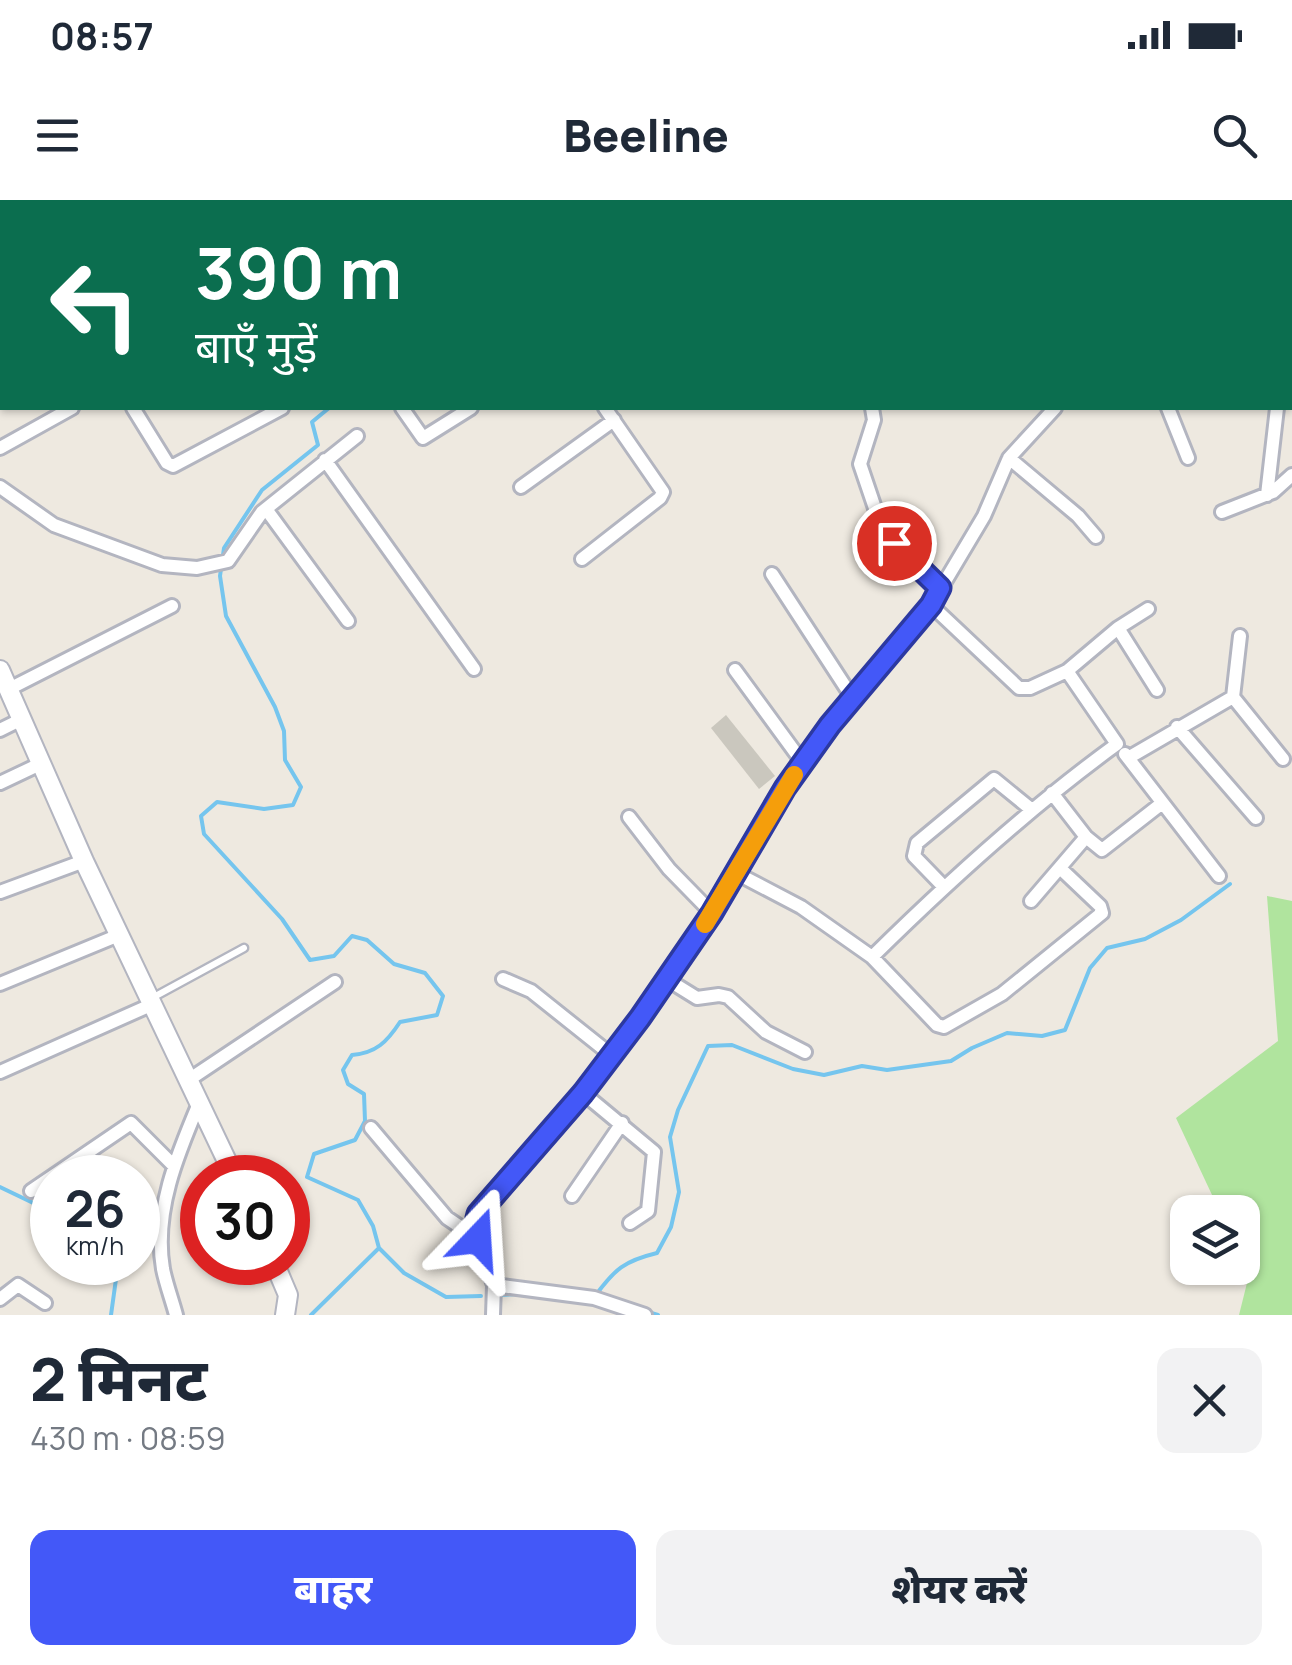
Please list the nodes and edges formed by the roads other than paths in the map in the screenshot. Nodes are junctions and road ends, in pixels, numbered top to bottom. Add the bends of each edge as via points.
1 (68, 410) edge
2 (134, 410) edge
3 (278, 410) edge
4 (404, 410) edge
5 (468, 410) edge
6 (606, 410) edge
7 (872, 410) edge
8 (1053, 410) edge
9 (1169, 410) edge
10 (1277, 410) edge
11 (614, 420) junction
12 (357, 436) dead end
13 (0, 448) edge
14 (1009, 458) junction
15 (1188, 458) dead end
16 (325, 460) junction
17 (1292, 475) edge
18 (0, 487) edge
19 (521, 487) dead end
20 (1267, 495) junction
21 (266, 509) junction
22 (1222, 512) dead end
23 (1096, 537) dead end
24 (582, 558) dead end
25 (772, 574) dead end
26 (940, 588) junction
27 (931, 605) junction
28 (172, 606) dead end
29 (1148, 609) dead end
30 (348, 621) dead end
31 (1118, 628) junction
32 (1240, 636) dead end
33 (474, 669) dead end
34 (0, 670) edge
35 (735, 670) dead end
36 (1068, 670) junction
37 (7, 690) junction
38 (1157, 690) dead end
39 (1233, 697) junction
40 (852, 698) junction
41 (20, 720) junction
42 (1177, 727) junction
43 (0, 730) edge
44 (1117, 744) junction
45 (1128, 758) junction
46 (1284, 759) dead end
47 (803, 762) junction
48 (40, 764) junction
49 (0, 784) edge
50 (1052, 793) junction
51 (1161, 804) junction
52 (1032, 810) junction
53 (629, 816) dead end
54 (1256, 818) dead end
55 (1086, 837) junction
56 (84, 861) junction
57 (1061, 870) junction
58 (736, 874) junction
59 (1219, 876) dead end
60 (944, 888) junction
61 (0, 892) edge
62 (1031, 901) dead end
63 (712, 913) junction
64 (119, 935) junction
65 (244, 948) dead end
66 (872, 957) junction
67 (503, 979) dead end
68 (668, 980) junction
69 (335, 982) dead end
70 (0, 984) edge
71 (152, 1002) junction
72 (805, 1052) dead end
73 (610, 1054) junction
74 (0, 1072) edge
75 (190, 1080) junction
76 (583, 1093) junction
77 (200, 1101) junction
78 (622, 1123) junction
79 (372, 1128) dead end
80 (83, 1155) edge
81 (225, 1155) edge
82 (174, 1166) junction
83 (572, 1196) dead end
84 (630, 1222) dead end
85 (478, 1239) junction
86 (284, 1285) edge
87 (494, 1286) junction
88 (0, 1298) edge
89 (45, 1303) dead end
90 (176, 1315) edge
91 (286, 1315) edge
92 (492, 1315) edge
93 (645, 1315) edge

1 - 13 street
2 - 3 street via 173,466
4 - 5 street via 425,438
6 - 11 street
7 - 26 street via 860,464 878,520
8 - 14 street
9 - 15 street
10 - 20 street
11 - 19 street
11 - 24 street via 663,492
12 - 16 street
14 - 23 street
14 - 26 street via 984,516
16 - 21 street
16 - 33 street
17 - 20 street
18 - 21 street via 54,525 162,565 197,568 218,565
20 - 22 street
21 - 30 street
25 - 40 street
26 - 27 street
27 - 36 street via 1018,688
27 - 40 street
28 - 37 street
29 - 31 street
31 - 36 street
31 - 38 street
32 - 39 street
34 - 37 main road
35 - 47 street
36 - 44 street
37 - 41 main road
39 - 42 street
39 - 46 street
40 - 47 street
41 - 43 street
41 - 48 main road
42 - 45 street
42 - 54 street
44 - 45 street
44 - 50 street
45 - 51 street
47 - 58 street
48 - 49 street
48 - 56 main road
50 - 52 street
50 - 55 street
51 - 55 street via 1104,850
51 - 59 street
52 - 60 street
52 - 60 street via 994,779 917,843 914,856
53 - 63 street
55 - 57 street
56 - 61 street
56 - 64 main road
57 - 62 street
57 - 66 street via 1102,913 1002,994 949,1026 937,1025
58 - 63 street
58 - 66 street via 801,907
60 - 66 street
63 - 68 street
64 - 70 street
64 - 71 main road
65 - 71 lane
67 - 73 street via 531,992
68 - 72 street via 697,998 728,997 766,1032
68 - 73 street
69 - 75 street
71 - 74 street
71 - 75 main road
73 - 76 street
75 - 77 main road
76 - 78 street
76 - 85 street via 478,1214
77 - 81 main road
77 - 82 street
78 - 83 street
78 - 84 street via 654,1154 648,1211
79 - 85 street via 447,1218
80 - 82 street via 130,1123
82 - 90 street via 162,1259
85 - 87 street
86 - 91 main road
87 - 92 street
87 - 93 street via 568,1293
88 - 89 street via 18,1285

